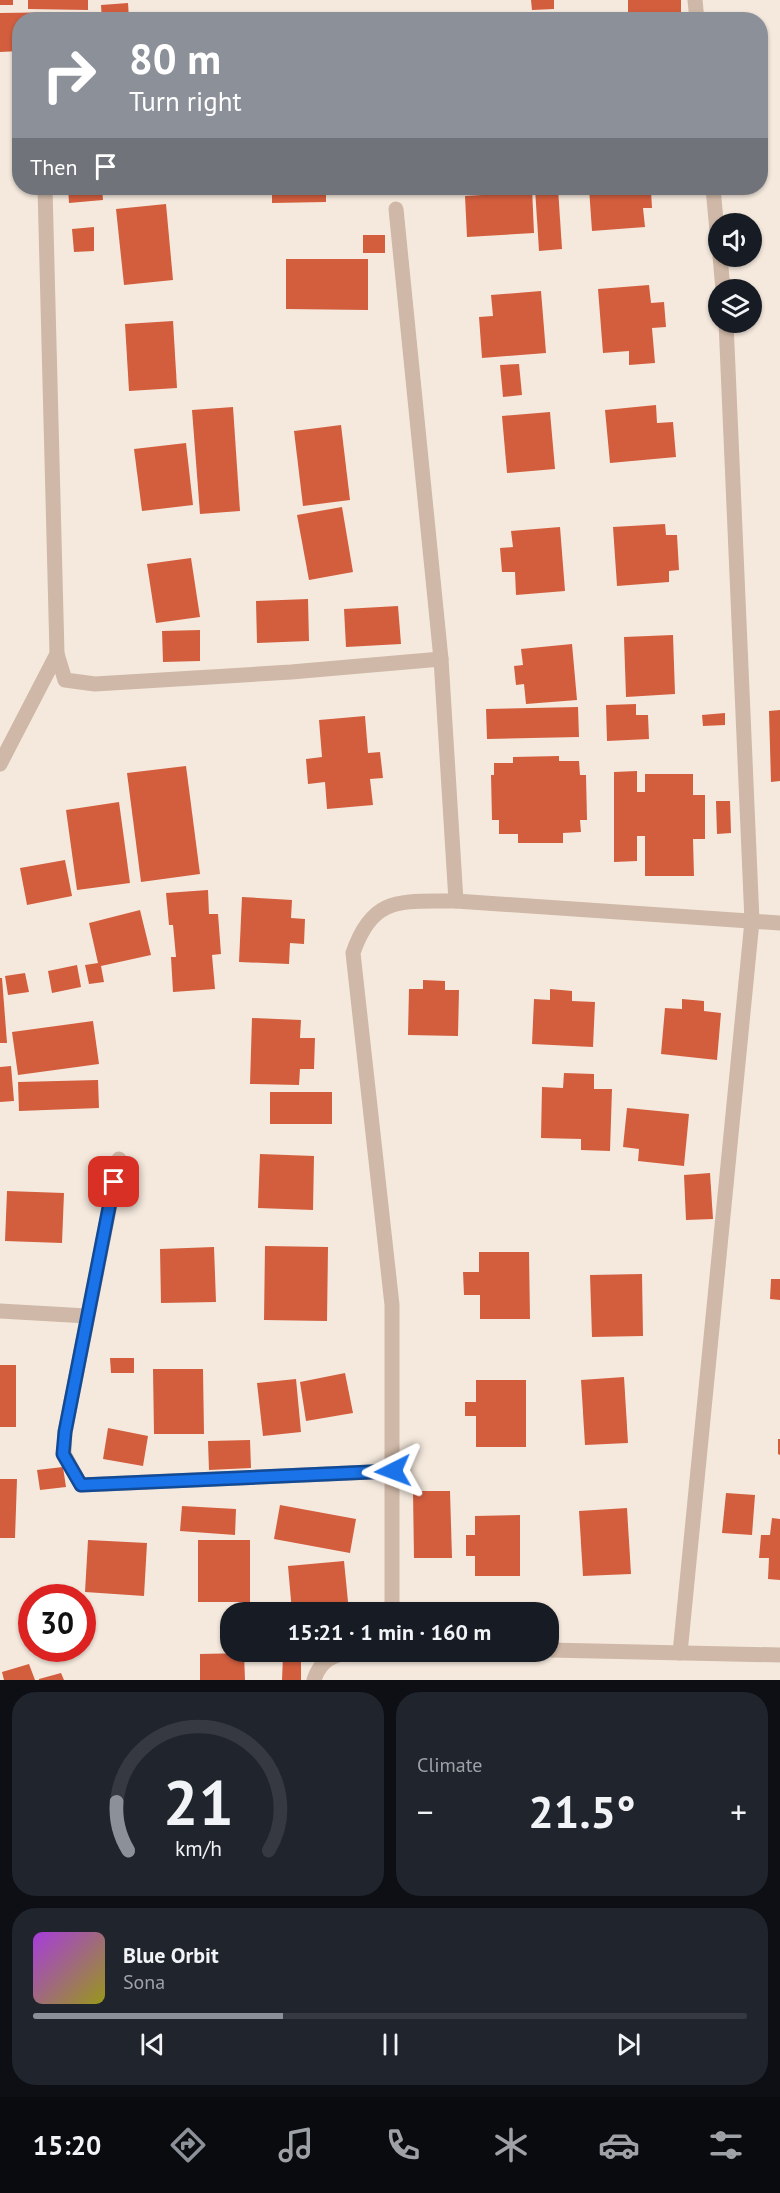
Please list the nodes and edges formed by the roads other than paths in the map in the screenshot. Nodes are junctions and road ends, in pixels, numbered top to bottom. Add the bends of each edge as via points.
1 (45, 195) edge
2 (714, 195) edge
3 (396, 209) dead end
4 (715, 213) edge
5 (726, 333) edge
6 (57, 654) junction
7 (441, 659) junction
8 (0, 764) edge
9 (456, 901) junction
10 (752, 921) junction
11 (780, 923) edge
12 (119, 1159) dead end
13 (0, 1311) edge
14 (87, 1316) junction
15 (393, 1471) junction
16 (392, 1602) edge
17 (559, 1650) edge
18 (680, 1653) junction
19 (780, 1655) edge
20 (326, 1662) edge
21 (314, 1680) edge

1 - 6 street
2 - 4 street
3 - 7 street
5 - 10 street
6 - 7 street via 65,680 95,684
6 - 8 street
7 - 9 street
9 - 10 street
9 - 15 street via 402,902 384,907 360,933 353,953 392,1305
10 - 11 street
10 - 18 street
12 - 14 street
13 - 14 street
14 - 15 street via 63,1454 81,1485
15 - 16 street
17 - 18 street
18 - 19 street
20 - 21 street

